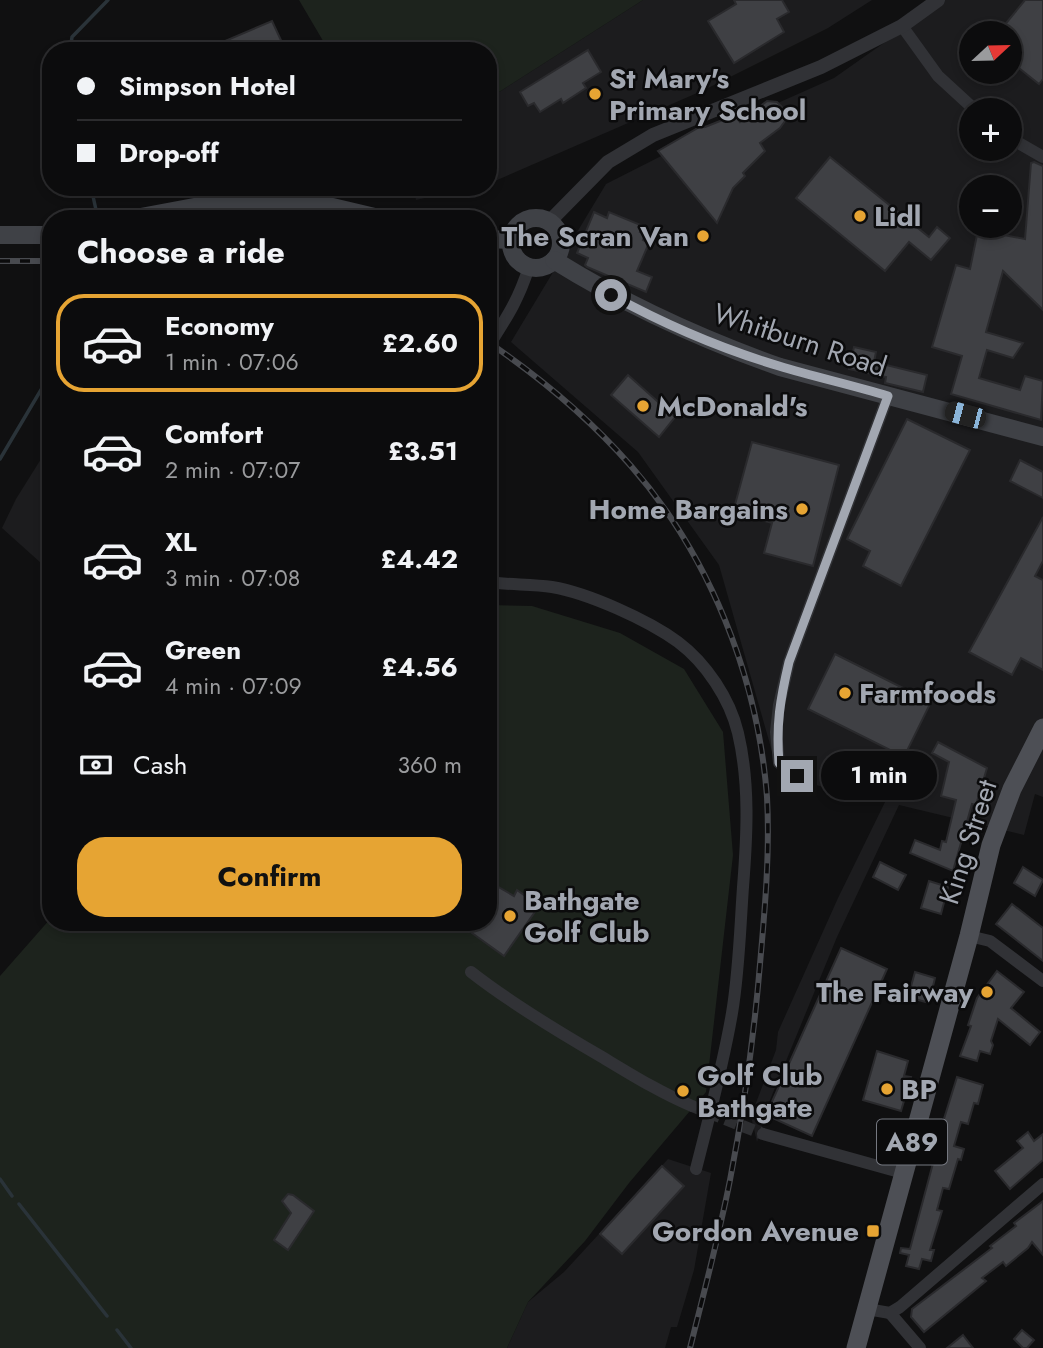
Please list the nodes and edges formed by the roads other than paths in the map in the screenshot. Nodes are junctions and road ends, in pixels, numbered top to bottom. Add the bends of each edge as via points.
1 (938, 0) edge
2 (902, 26) junction
3 (962, 98) edge
4 (1022, 145) edge
5 (1043, 157) edge
6 (178, 210) edge
7 (345, 210) edge
8 (549, 222) junction
9 (0, 235) edge
10 (42, 235) edge
11 (497, 239) edge
12 (511, 240) junction
13 (554, 260) junction
14 (528, 267) junction
15 (497, 334) edge
16 (888, 396) junction
17 (1043, 437) edge
18 (497, 583) edge
19 (1043, 728) edge
20 (807, 777) dead end
21 (969, 936) junction
22 (471, 972) dead end
23 (1043, 981) edge
24 (692, 1106) tunnel mouth
25 (762, 1135) tunnel mouth
26 (696, 1168) dead end
27 (903, 1173) junction
28 (1043, 1184) edge
29 (867, 1309) junction
30 (890, 1313) junction
31 (856, 1348) edge
32 (920, 1348) edge

1 - 2 street
2 - 3 street via 937,76
2 - 8 street via 821,67 653,135 608,162
4 - 5 street
6 - 7 main road via 210,204 324,205
8 - 12 main road via 525,220
8 - 13 main road via 559,236
9 - 10 main road
11 - 12 main road
12 - 14 main road via 517,260
13 - 14 main road via 542,267
13 - 16 main road, Whitburn Road via 631,306 721,345 780,367
14 - 15 street via 523,288
16 - 17 main road, Whitburn Road
16 - 20 street via 802,624 779,705 779,763 797,776
18 - 26 street via 553,587 658,629 700,662 724,698 737,731 747,830 736,979 721,1070
19 - 21 main road, King Street / A89 via 996,829
21 - 23 street via 990,940
21 - 27 main road, A89
22 - 24 street via 561,1033
25 - 27 street
27 - 29 main road, A89
28 - 30 street
29 - 30 street
29 - 31 main road, A89
30 - 32 street

